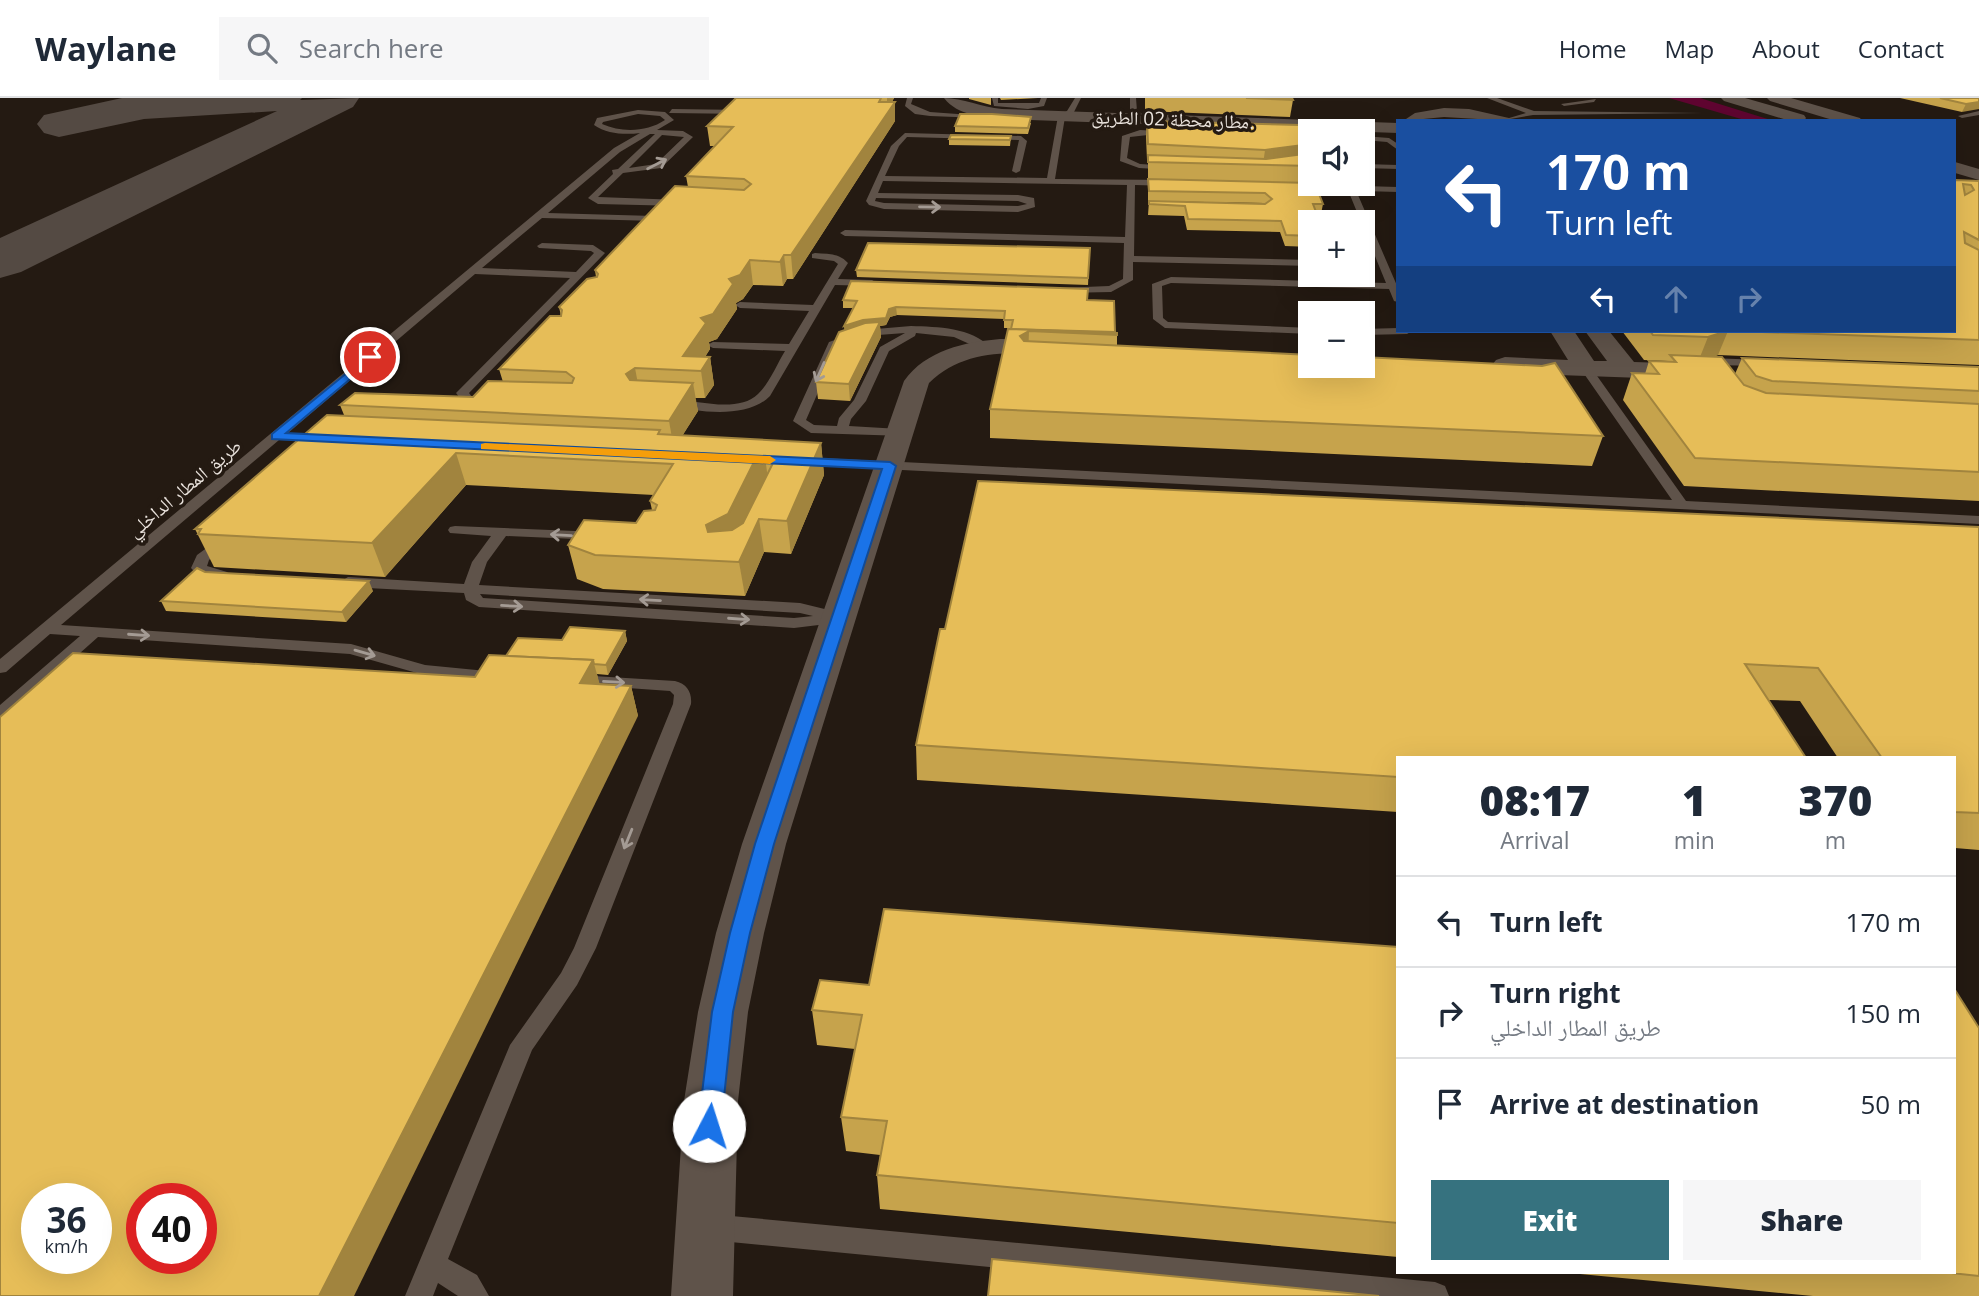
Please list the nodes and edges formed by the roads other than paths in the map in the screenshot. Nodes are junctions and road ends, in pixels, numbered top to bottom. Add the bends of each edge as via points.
1 (910, 98) edge
2 (952, 98) edge
3 (995, 98) edge
4 (1044, 98) edge
5 (1078, 98) edge
6 (1133, 98) edge
7 (1463, 98) edge
8 (1481, 98) edge
9 (1490, 98) edge
10 (1729, 98) edge
11 (1775, 98) edge
12 (1594, 100) dead end
13 (679, 103) dead end
14 (657, 104) dead end
15 (1413, 111) edge
16 (1530, 111) junction
17 (755, 112) edge
18 (918, 112) junction
19 (628, 113) junction
20 (1699, 113) dead end
21 (1979, 113) edge
22 (671, 114) junction
23 (904, 114) dead end
24 (1023, 115) junction
25 (1062, 116) junction
26 (1962, 116) edge
27 (1144, 118) junction
28 (1492, 119) edge
29 (1508, 119) edge
30 (1800, 119) edge
31 (1847, 119) edge
32 (1396, 128) edge
33 (612, 130) junction
34 (659, 130) junction
35 (1180, 132) edge
36 (1375, 139) edge
37 (1396, 146) edge
38 (617, 150) junction
39 (1956, 151) edge
40 (1979, 158) edge
41 (1375, 166) edge
42 (1396, 167) edge
43 (1956, 167) edge
44 (1174, 168) edge
45 (1016, 171) dead end
46 (591, 172) junction
47 (619, 172) junction
48 (1979, 175) edge
49 (882, 178) junction
50 (1956, 178) edge
51 (1051, 180) junction
52 (992, 181) junction
53 (1009, 184) junction
54 (1131, 185) junction
55 (1979, 186) edge
56 (1176, 187) edge
57 (1376, 189) edge
58 (1298, 190) edge
59 (1396, 190) edge
60 (1298, 191) edge
61 (874, 195) junction
62 (1375, 195) edge
63 (1354, 196) edge
64 (1396, 196) edge
65 (1007, 198) junction
66 (693, 204) edge
67 (1129, 205) junction
68 (1142, 205) dead end
69 (540, 215) junction
70 (653, 219) edge
71 (845, 233) dead end
72 (1129, 240) junction
73 (542, 246) dead end
74 (815, 256) dead end
75 (1129, 259) junction
76 (1298, 262) edge
77 (473, 271) junction
78 (579, 275) junction
79 (831, 282) junction
80 (887, 284) edge
81 (1392, 286) junction
82 (1054, 289) edge
83 (1396, 295) edge
84 (557, 297) junction
85 (570, 298) edge
86 (740, 305) edge
87 (816, 308) junction
88 (1298, 330) edge
89 (917, 331) junction
90 (1396, 331) edge
91 (1375, 332) edge
92 (1563, 333) edge
93 (1599, 333) edge
94 (518, 336) junction
95 (539, 337) edge
96 (713, 345) edge
97 (792, 348) junction
98 (985, 348) junction
99 (1084, 348) edge
100 (1139, 350) edge
101 (1298, 356) edge
102 (1475, 363) edge
103 (1587, 368) junction
104 (1626, 369) junction
105 (1775, 369) edge
106 (503, 403) edge
107 (668, 403) edge
108 (845, 431) junction
109 (276, 436) junction
110 (895, 449) junction
111 (314, 457) edge
112 (783, 461) edge
113 (1682, 505) junction
114 (1979, 520) edge
115 (455, 530) dead end
116 (233, 531) edge
117 (502, 532) junction
118 (612, 537) edge
119 (236, 576) edge
120 (330, 581) edge
121 (470, 590) junction
122 (839, 617) junction
123 (46, 629) junction
124 (94, 632) junction
125 (0, 668) edge
126 (513, 678) edge
127 (553, 679) edge
128 (0, 715) edge
129 (703, 1226) junction
130 (431, 1266) junction
131 (419, 1296) edge
132 (475, 1296) edge
133 (702, 1296) edge
134 (1435, 1296) edge

1 - 18 lane via 907,105
2 - 24 street, مطار محطة 02 الطريق. via 972,110
3 - 4 lane via 994,104 1000,106 1028,107 1042,105
5 - 25 lane
6 - 27 lane via 1133,112
7 - 8 lane
9 - 16 lane
10 - 30 street
11 - 31 street
12 - 16 lane
13 - 22 lane
14 - 19 lane
15 - 28 street
16 - 20 lane
16 - 29 lane
17 - 22 lane
18 - 23 lane
18 - 24 lane
19 - 22 lane
19 - 33 lane via 598,122
21 - 26 lane
22 - 34 lane
24 - 25 street, مطار محطة 02 الطريق.
25 - 27 street, مطار محطة 02 الطريق.
25 - 51 lane
27 - 32 street, مطار محطة 02 الطريق.
33 - 34 lane
33 - 38 lane via 619,138
34 - 38 lane, طريق المطار الداخلي
34 - 47 lane
47 -> 34 lane via 658,166 689,137
35 - 44 lane via 1140,132 1124,138 1124,162
36 - 37 lane via 1389,140
38 - 46 lane, طريق المطار الداخلي
39 - 40 street
41 - 42 lane
43 - 48 street
45 - 49 lane via 1021,138 909,135 900,137
46 - 47 lane
46 - 69 lane, طريق المطار الداخلي
47 - 66 lane via 593,199
49 - 52 lane
49 - 61 lane
50 - 55 street
51 - 52 lane
51 - 54 lane
52 - 53 lane
53 - 54 lane
53 - 65 lane
54 - 56 lane
54 - 67 lane
57 - 59 lane
58 - 60 lane via 1284,190
61 - 65 lane
61 -> 65 lane via 872,203 884,206 1018,209 1032,205 1027,199
62 - 64 lane
63 - 81 lane
67 - 68 lane
67 - 72 lane
69 - 70 lane
69 - 77 lane, طريق المطار الداخلي
71 - 72 lane
72 - 75 lane
73 - 78 lane via 598,250 598,256
74 - 79 lane via 843,261
75 - 76 lane
75 - 82 lane via 1128,280 1119,287
77 - 78 lane
77 - 109 lane, طريق المطار الداخلي
78 - 84 lane
79 - 80 lane
79 - 87 lane
81 - 83 lane
81 - 88 lane via 1171,280 1157,285 1158,319 1165,325
84 - 85 lane
84 - 94 lane
86 - 87 lane
87 - 97 lane
89 - 98 lane via 962,334
89 - 108 lane via 884,349 860,401 845,418
89 -> 108 lane via 861,332 833,344 799,421 811,429
90 - 91 lane
92 - 103 street
93 - 104 street
94 - 95 lane
94 - 106 lane via 462,393 468,400
96 - 97 lane
97 - 107 lane via 764,396 754,403
98 - 99 street
98 - 110 street via 954,355 923,373
100 - 101 street
102 - 103 street
103 - 104 street
103 - 113 lane
104 - 105 street via 1711,373
108 - 110 lane
109 - 111 lane via 335,439
109 - 123 lane, طريق المطار الداخلي
110 - 112 lane
110 - 113 lane
110 - 122 street
113 - 114 lane
115 - 117 lane
116 - 119 lane via 202,558 199,568 209,574
118 -> 117 lane
117 - 121 lane via 479,562
120 - 121 lane
121 - 122 lane via 471,597 488,604 794,623
122 - 129 street via 764,844 737,946 710,1101
123 - 124 lane
123 - 125 lane, طريق المطار الداخلي
124 -> 126 lane via 351,649 424,670
124 - 128 lane
127 -> 130 lane via 675,687 683,694 682,704 584,948 569,979 522,1045
129 - 133 street
129 - 134 lane
130 - 131 lane
130 - 132 lane via 463,1280

